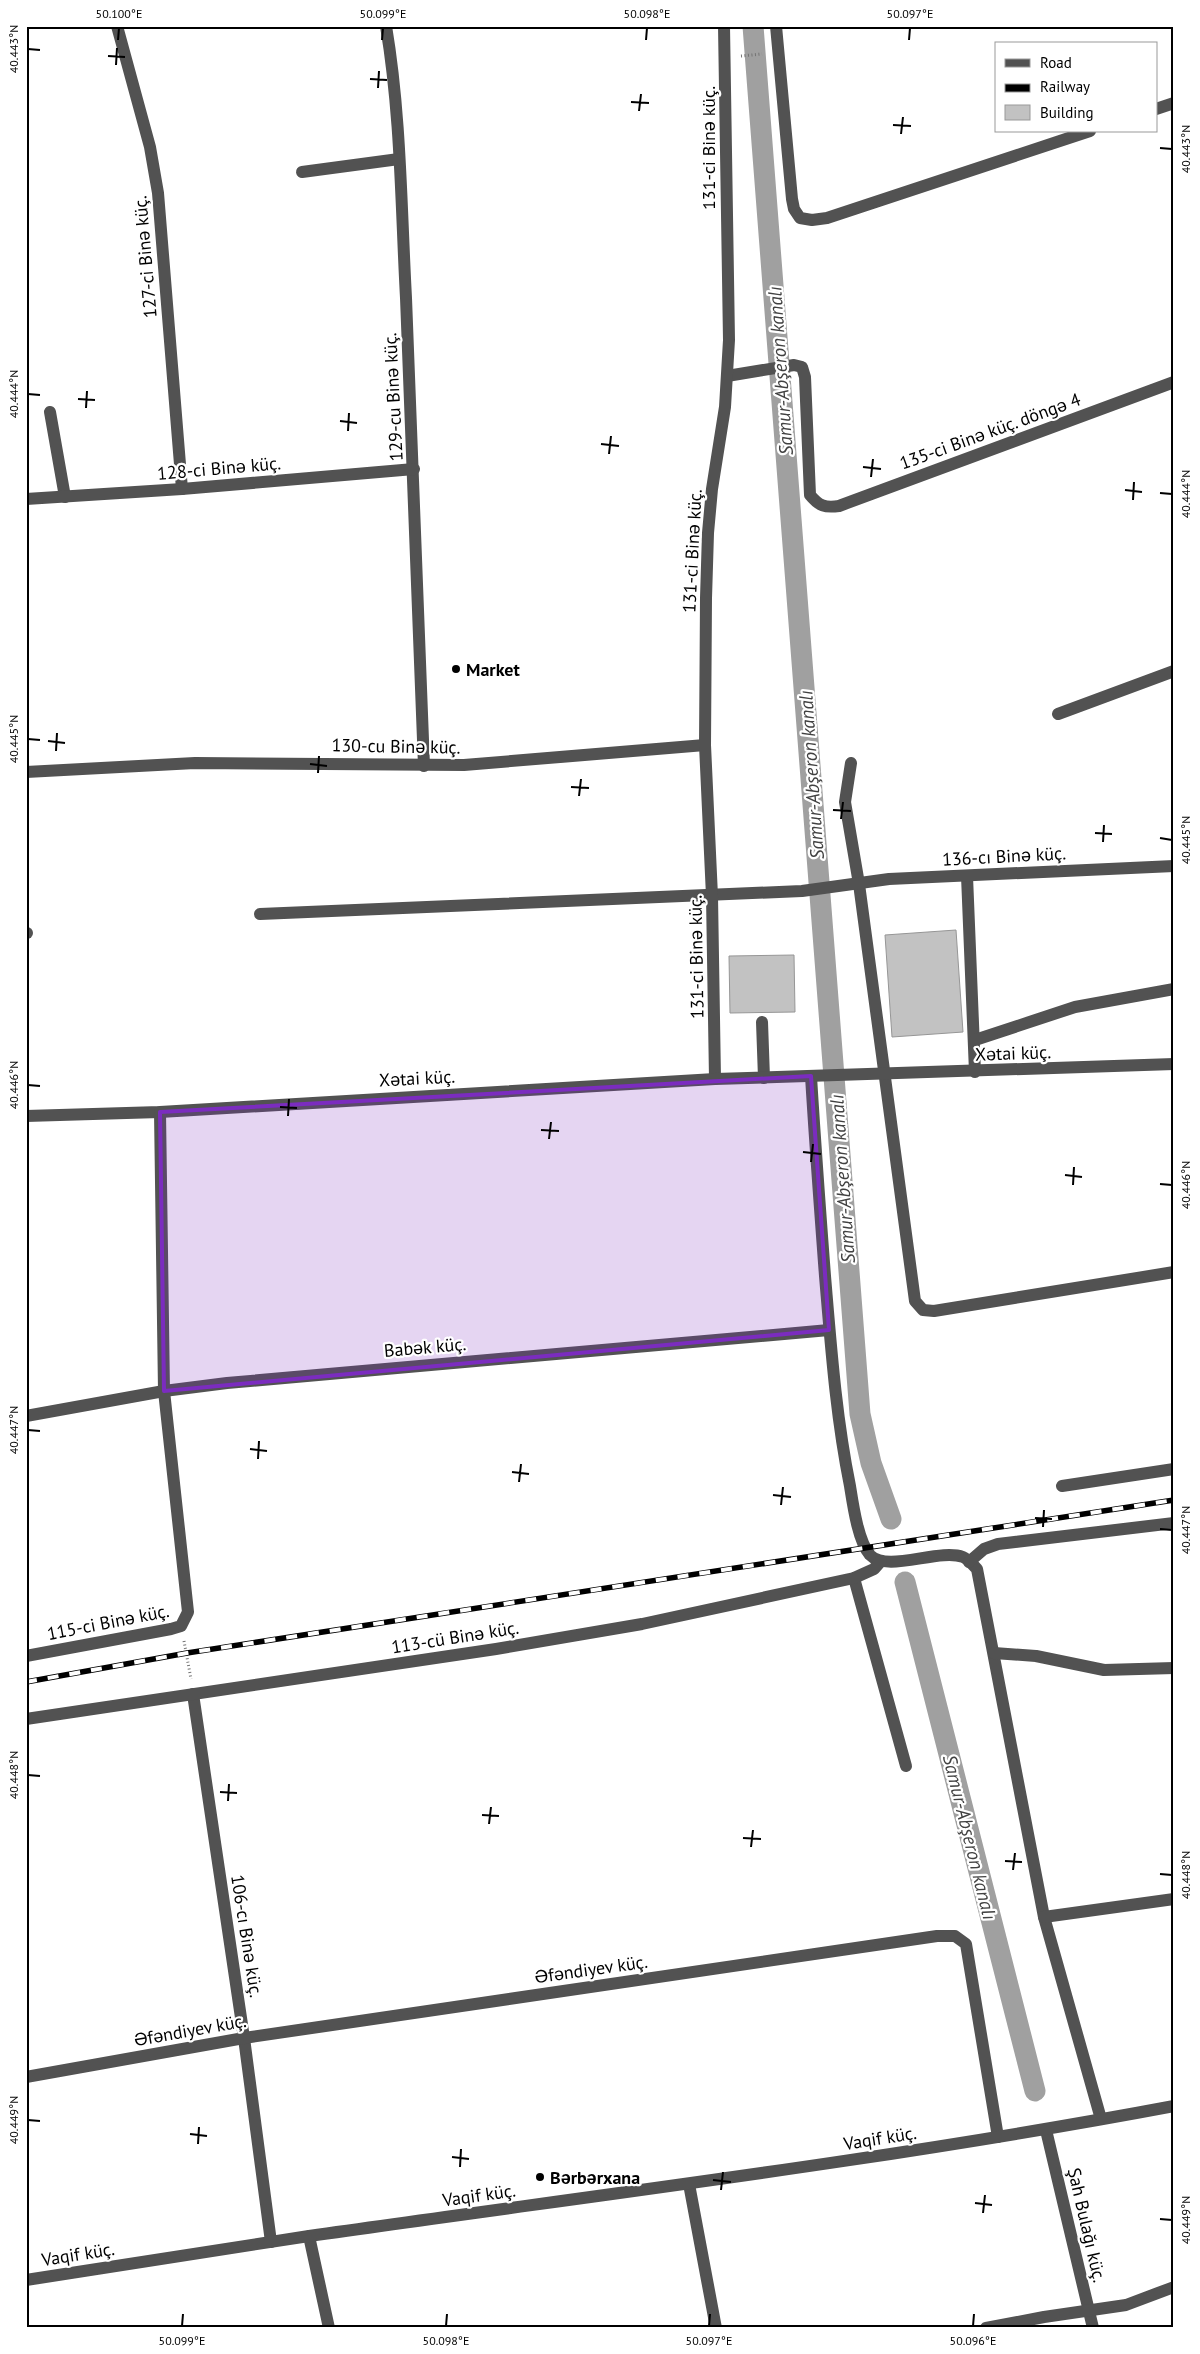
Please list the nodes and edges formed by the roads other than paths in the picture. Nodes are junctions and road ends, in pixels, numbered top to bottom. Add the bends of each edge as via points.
1 (117, 26) edge
2 (386, 26) edge
3 (724, 26) edge
4 (776, 26) edge
5 (1174, 103) edge
6 (1158, 108) edge
7 (1087, 132) edge
8 (399, 159) junction
9 (302, 172) dead end
10 (727, 376) junction
11 (1174, 382) edge
12 (50, 412) dead end
13 (414, 469) junction
14 (182, 489) junction
15 (65, 497) junction
16 (26, 498) edge
17 (1174, 671) edge
18 (1058, 714) dead end
19 (705, 745) junction
20 (851, 763) dead end
21 (424, 766) junction
22 (26, 772) edge
23 (1174, 866) edge
24 (966, 876) junction
25 (859, 884) junction
26 (712, 896) junction
27 (260, 914) dead end
28 (1174, 990) edge
29 (762, 1022) dead end
30 (974, 1040) junction
31 (1174, 1064) edge
32 (976, 1072) junction
33 (885, 1074) junction
34 (810, 1076) junction
35 (764, 1078) junction
36 (715, 1079) junction
37 (160, 1112) junction
38 (26, 1116) edge
39 (1174, 1272) edge
40 (830, 1330) junction
41 (164, 1391) junction
42 (26, 1416) edge
43 (1174, 1469) edge
44 (1062, 1486) dead end
45 (1174, 1523) edge
46 (881, 1561) junction
47 (969, 1562) junction
48 (854, 1578) junction
49 (994, 1653) junction
50 (26, 1656) edge
51 (1174, 1668) edge
52 (193, 1694) junction
53 (26, 1719) edge
54 (906, 1766) dead end
55 (1174, 1899) edge
56 (1044, 1917) junction
57 (244, 2038) junction
58 (26, 2077) edge
59 (1174, 2106) edge
60 (1101, 2119) junction
61 (1046, 2130) junction
62 (998, 2137) junction
63 (689, 2184) junction
64 (309, 2236) junction
65 (271, 2242) junction
66 (26, 2280) edge
67 (1174, 2287) edge
68 (1089, 2310) junction
69 (329, 2328) edge
70 (716, 2328) edge
71 (986, 2328) edge
72 (1093, 2328) edge

1 - 14 street, 127-ci Binə küç. via 150,147 158,193
2 - 8 street, 129-cu Binə küç.
3 - 10 street, 131-ci Binə küç.
4 - 7 street via 792,199 800,218 827,218
5 - 6 street
8 - 9 street
8 - 13 street, 129-cu Binə küç.
10 - 11 street, 135-ci Binə küç. döngə 4 via 794,365 802,367 810,495 817,504 826,508
10 - 19 street, 131-ci Binə küç. via 708,533
12 - 15 street
13 - 14 street, 128-ci Binə küç.
13 - 21 street, 129-cu Binə küç.
14 - 15 street, 128-ci Binə küç.
15 - 16 street, 128-ci Binə küç.
17 - 18 street
19 - 21 street, 130-cu Binə küç.
19 - 26 street, 131-ci Binə küç.
20 - 25 street via 845,802
21 - 22 street, 130-cu Binə küç. via 195,763
23 - 24 street, 136-cı Binə küç.
24 - 25 street, 136-cı Binə küç. via 889,879
24 - 30 street
25 - 26 street, 136-cı Binə küç.
25 - 33 street
26 - 27 street, 136-cı Binə küç.
26 - 36 street, 131-ci Binə küç.
28 - 30 street via 1075,1007
29 - 35 street
30 - 32 street
31 - 32 street, Xətai küç.
32 - 33 street, Xətai küç.
33 - 34 street, Xətai küç.
33 - 39 street via 915,1301 924,1310
34 - 35 street, Xətai küç.
34 - 40 street
35 - 36 street, Xətai küç.
36 - 37 street, Xətai küç.
37 - 38 street, Xətai küç.
37 - 41 street
40 - 41 street, Babək küç. via 431,1364
40 - 46 street via 834,1390 852,1497 865,1546 874,1558
41 - 42 street, Babək küç.
41 - 50 street, 115-ci Binə küç. via 188,1612 181,1626
43 - 44 street
45 - 47 street via 998,1544 984,1549
46 - 47 street via 949,1555 963,1557
46 - 48 street, 113-cü Binə küç. via 874,1569
47 - 49 street via 977,1570 981,1583
48 - 52 street, 113-cü Binə küç. via 622,1627
48 - 54 street
49 - 51 street via 1036,1656 1104,1670
49 - 56 street
52 - 53 street, 113-cü Binə küç.
52 - 57 street, 106-cı Binə küç.
55 - 56 street
56 - 60 street
57 - 58 street, Əfəndiyev küç.
57 - 62 street, Əfəndiyev küç. via 927,1937 955,1936 966,1944
57 - 65 street, 106-cı Binə küç.
59 - 60 street, Vaqif küç.
60 - 61 street, Vaqif küç.
61 - 62 street, Vaqif küç.
61 - 68 street, Şah Bulağı küç.
62 - 63 street, Vaqif küç.
63 - 64 street, Vaqif küç.
63 - 70 street
64 - 65 street, Vaqif küç.
64 - 69 street
65 - 66 street, Vaqif küç.
67 - 68 street via 1126,2305
68 - 71 street
68 - 72 street, Şah Bulağı küç.

